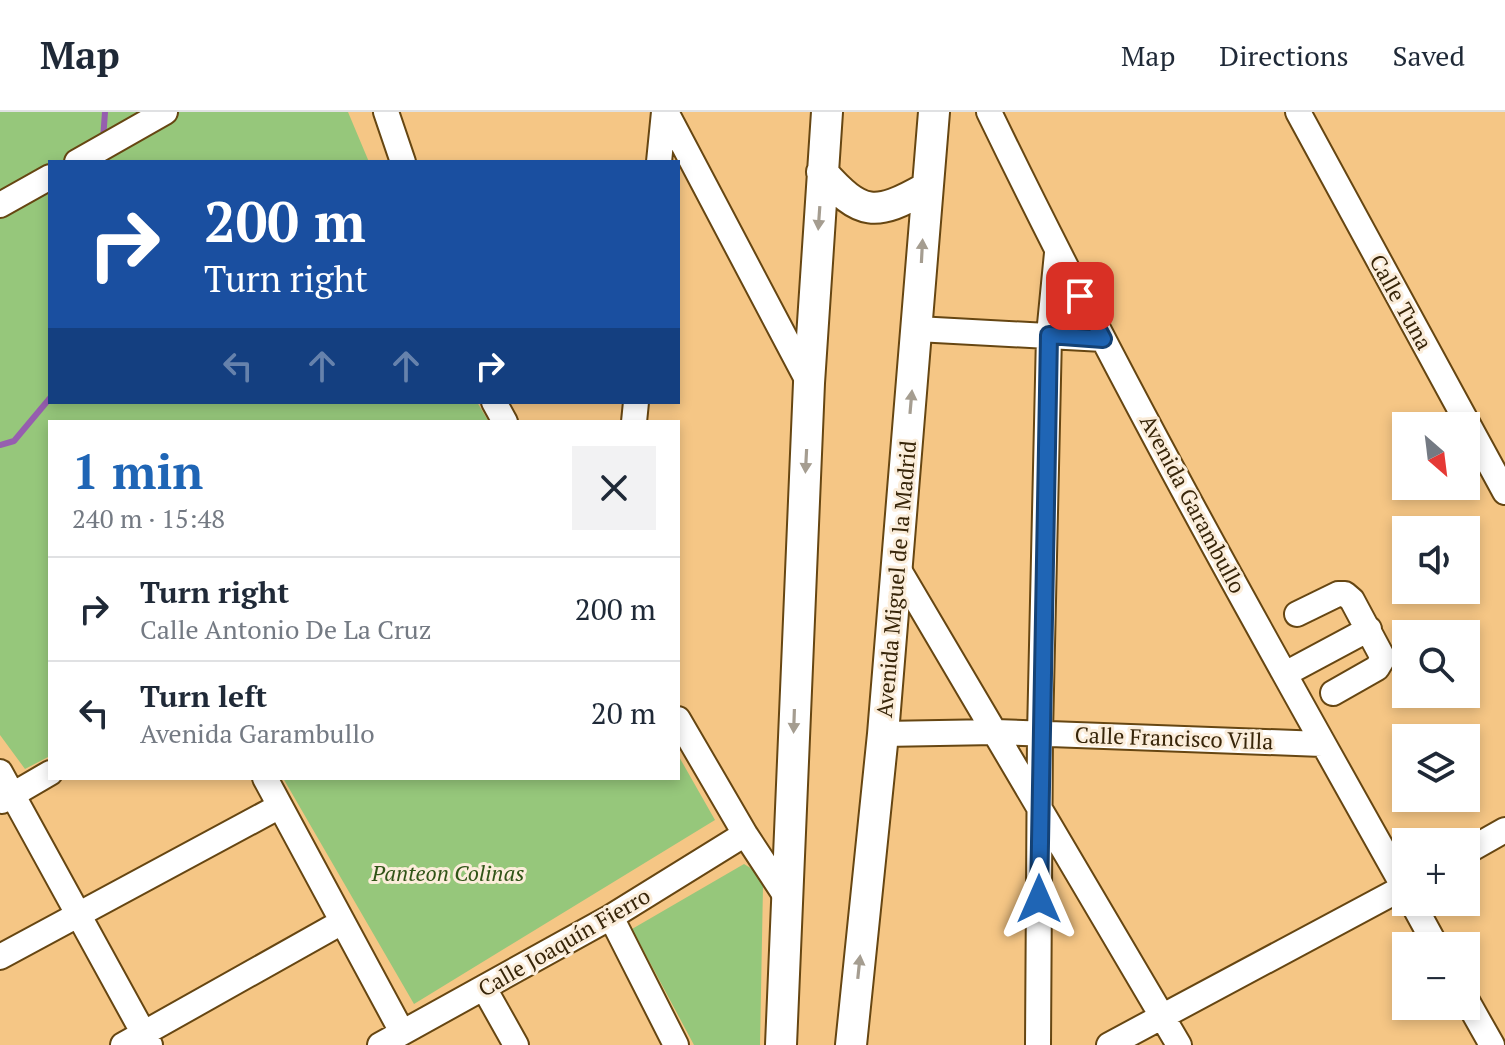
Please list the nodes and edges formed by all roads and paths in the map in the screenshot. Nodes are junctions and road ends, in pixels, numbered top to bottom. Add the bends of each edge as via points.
1 (165, 112) edge
2 (386, 112) edge
3 (665, 112) edge
4 (827, 112) edge
5 (934, 112) edge
6 (989, 112) edge
7 (1298, 112) edge
8 (81, 160) edge
9 (402, 160) edge
10 (659, 160) edge
11 (822, 172) junction
12 (48, 178) edge
13 (926, 188) junction
14 (0, 205) edge
15 (1057, 253) junction
16 (917, 329) junction
17 (1049, 335) junction
18 (1103, 339) junction
19 (809, 383) junction
20 (1505, 492) edge
21 (896, 565) junction
22 (1297, 614) dead end
23 (1369, 629) junction
24 (1285, 674) junction
25 (1333, 693) dead end
26 (680, 722) edge
27 (995, 732) junction
28 (883, 734) junction
29 (1040, 734) junction
30 (1322, 744) junction
31 (0, 772) edge
32 (48, 774) edge
33 (266, 780) edge
34 (7, 798) edge
35 (280, 806) junction
36 (1040, 811) junction
37 (1505, 830) edge
38 (745, 834) junction
39 (1480, 844) edge
40 (1392, 866) edge
41 (787, 898) junction
42 (1392, 900) edge
43 (78, 915) junction
44 (611, 917) junction
45 (342, 922) junction
46 (0, 957) edge
47 (484, 988) junction
48 (1164, 1016) junction
49 (1478, 1020) edge
50 (402, 1032) junction
51 (139, 1041) edge
52 (852, 1043) edge
53 (380, 1045) edge
54 (516, 1045) edge
55 (676, 1045) edge
56 (781, 1045) edge
57 (1038, 1045) edge
58 (1109, 1045) edge
59 (1179, 1045) edge
60 (1492, 1045) edge

1 - 8 street
2 - 9 street
3 - 10 street
3 - 19 street
4 - 11 main road
5 - 13 main road, Avenida Miguel de la Madrid
6 - 15 street, Avenida Garambullo
7 - 20 street, Calle Tuna
11 - 13 main road via 844,197 863,207 891,206
11 -> 19 main road
12 - 14 street
16 -> 13 main road, Avenida Miguel de la Madrid
15 - 17 street
15 - 18 street, Avenida Garambullo
16 - 17 street
21 -> 16 main road, Avenida Miguel de la Madrid
17 - 18 street
17 - 29 street
18 - 24 street, Avenida Garambullo
19 -> 41 main road
21 - 27 street
21 - 28 main road, Avenida Miguel de la Madrid
22 - 23 street via 1345,594
23 - 24 street
23 - 25 street via 1382,664
24 - 30 street, Avenida Garambullo
26 - 38 street
27 - 28 street, Calle Francisco Villa
27 - 29 street, Calle Francisco Villa
27 - 36 street
52 -> 28 main road, Avenida Miguel de la Madrid
29 - 30 street, Calle Francisco Villa
29 - 36 street
30 - 40 street, Avenida Garambullo
31 - 34 street
32 - 34 street
33 - 35 street
34 - 43 street
35 - 43 street
35 - 45 street
36 - 48 street
36 - 57 street
37 - 39 street
38 - 41 street
38 - 44 street, Calle Joaquín Fierro
41 - 56 main road
42 - 48 street
43 - 46 street
43 - 51 street
44 - 47 street, Calle Joaquín Fierro
44 - 55 street
45 - 50 street
45 - 51 street
47 - 50 street, Calle Joaquín Fierro
47 - 54 street
48 - 58 street
48 - 59 street
49 - 60 street
50 - 53 street, Calle Joaquín Fierro

